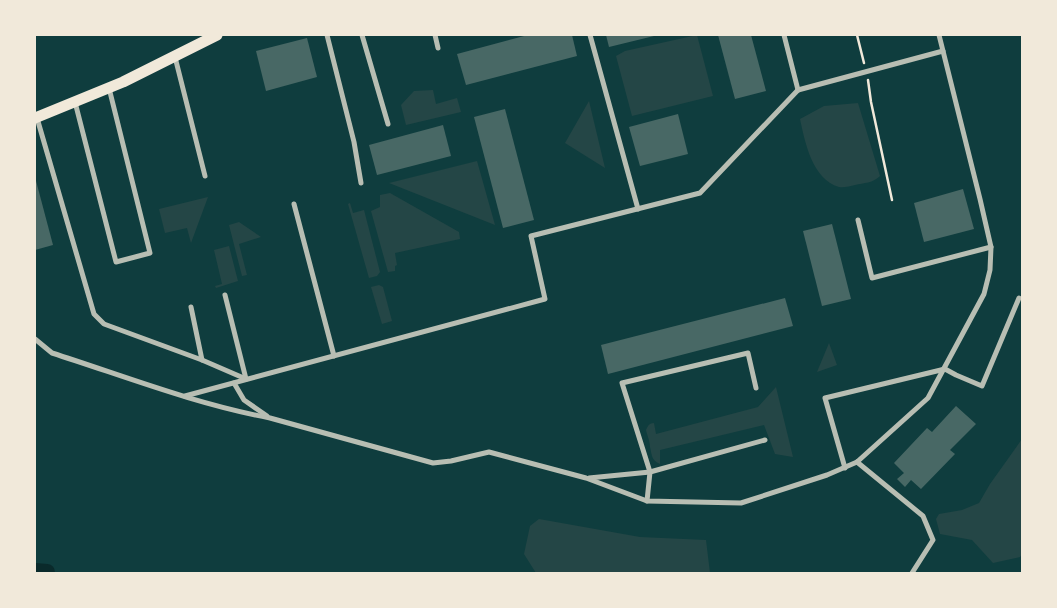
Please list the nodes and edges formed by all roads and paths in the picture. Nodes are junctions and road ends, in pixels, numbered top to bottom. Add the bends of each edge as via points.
1 (217, 35) edge
2 (327, 35) edge
3 (362, 35) edge
4 (435, 35) edge
5 (590, 35) edge
6 (784, 35) edge
7 (939, 35) edge
8 (438, 48) dead end
9 (942, 51) junction
10 (175, 57) junction
11 (109, 88) junction
12 (798, 90) junction
13 (870, 92) dead end
14 (75, 102) junction
15 (36, 118) edge
16 (388, 124) dead end
17 (205, 176) dead end
18 (361, 183) dead end
19 (892, 200) dead end
20 (294, 204) dead end
21 (638, 209) junction
22 (858, 220) dead end
23 (990, 247) junction
24 (225, 295) dead end
25 (1019, 298) dead end
26 (191, 307) dead end
27 (35, 339) edge
28 (334, 356) junction
29 (202, 360) junction
30 (945, 369) junction
31 (246, 379) junction
32 (234, 383) junction
33 (756, 388) dead end
34 (184, 396) junction
35 (270, 418) junction
36 (765, 440) dead end
37 (856, 462) junction
38 (845, 468) junction
39 (650, 472) junction
40 (586, 478) junction
41 (647, 501) junction
42 (912, 573) edge

1 - 10 main road
2 - 18 street
3 - 16 street
4 - 8 street
5 - 21 street
6 - 12 street
7 - 9 street
9 - 12 street
9 - 23 street
10 - 11 main road
10 - 17 street
11 - 14 main road
11 - 14 street via 150,253 116,262
12 - 21 street via 700,193
13 - 19 path
14 - 15 main road
15 - 29 street via 94,314 104,324
20 - 28 street
21 - 28 street via 531,236 545,299
22 - 23 street via 872,278
23 - 30 street via 990,270 984,294
24 - 31 street
25 - 30 street via 982,386
26 - 29 street
27 - 34 street via 52,353
28 - 31 street
29 - 31 street
30 - 37 street via 928,398
30 - 38 street via 825,398
31 - 32 street
32 - 34 street
32 - 35 street via 244,400
33 - 39 street via 748,353 622,383
34 - 35 street
35 - 40 street via 433,463 489,452
36 - 39 street
37 - 38 street
37 - 42 street via 923,516 933,540
38 - 41 street via 741,503
39 - 40 street
39 - 41 street
40 - 41 street

